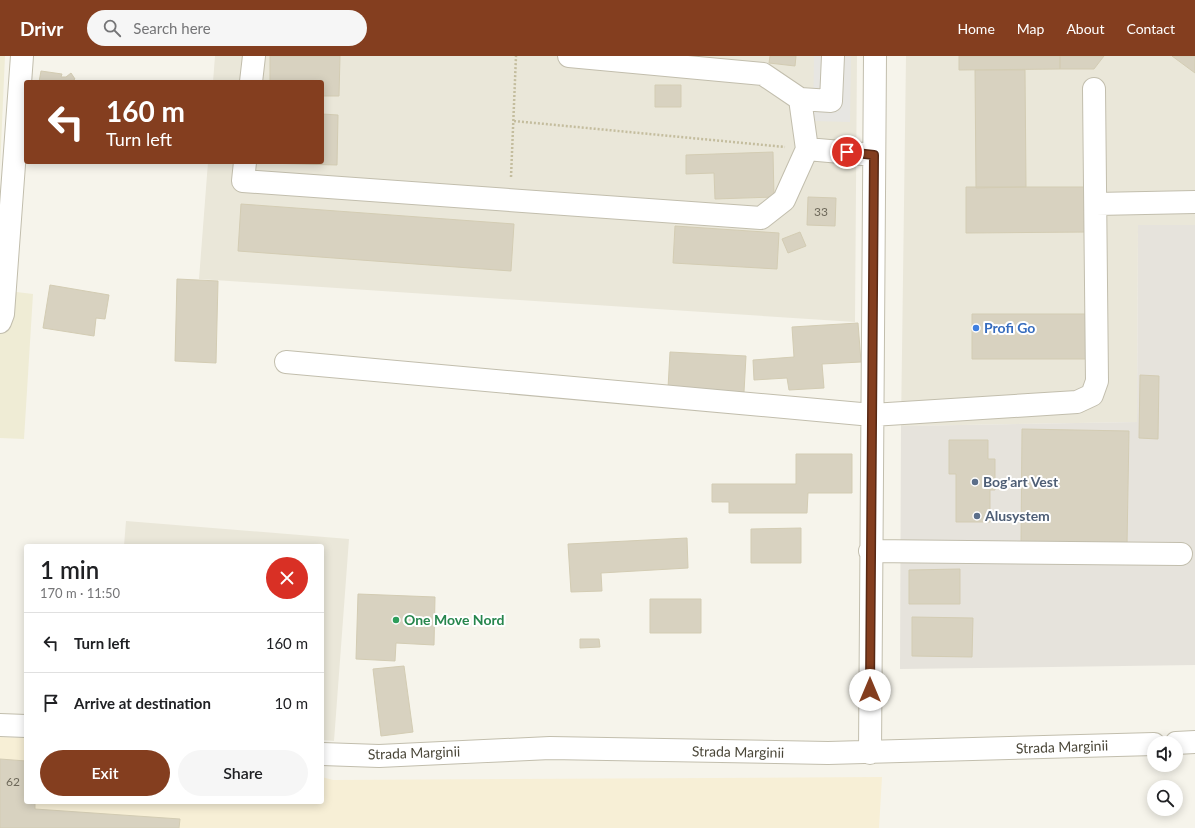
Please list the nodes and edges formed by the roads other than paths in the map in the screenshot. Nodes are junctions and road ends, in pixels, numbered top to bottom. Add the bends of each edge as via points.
1 (22, 56) edge
2 (254, 56) edge
3 (569, 56) edge
4 (833, 56) edge
5 (875, 56) edge
6 (252, 80) edge
7 (1094, 89) dead end
8 (800, 99) junction
9 (807, 149) junction
10 (874, 155) junction
11 (245, 164) edge
12 (1195, 202) edge
13 (1096, 204) junction
14 (0, 322) edge
15 (286, 362) dead end
16 (872, 415) junction
17 (870, 551) junction
18 (1181, 554) dead end
19 (0, 725) edge
20 (24, 726) edge
21 (1195, 742) edge
22 (1183, 743) edge
23 (1147, 744) edge
24 (870, 753) junction
25 (324, 754) edge

1 - 14 street via 3,314
2 - 6 street
3 - 8 street via 763,74
4 - 8 street via 831,100
5 - 10 street
7 - 13 street
8 - 9 street
9 - 10 street
9 - 11 street via 784,200 761,218 244,181
10 - 16 street
12 - 13 street
13 - 16 street via 1097,381 1092,395 1077,402
15 - 16 street
16 - 17 street
17 - 18 street
17 - 24 street
19 - 20 street
21 - 22 street
23 - 24 street, Strada Marginii
24 - 25 street, Strada Marginii via 550,748 379,756

